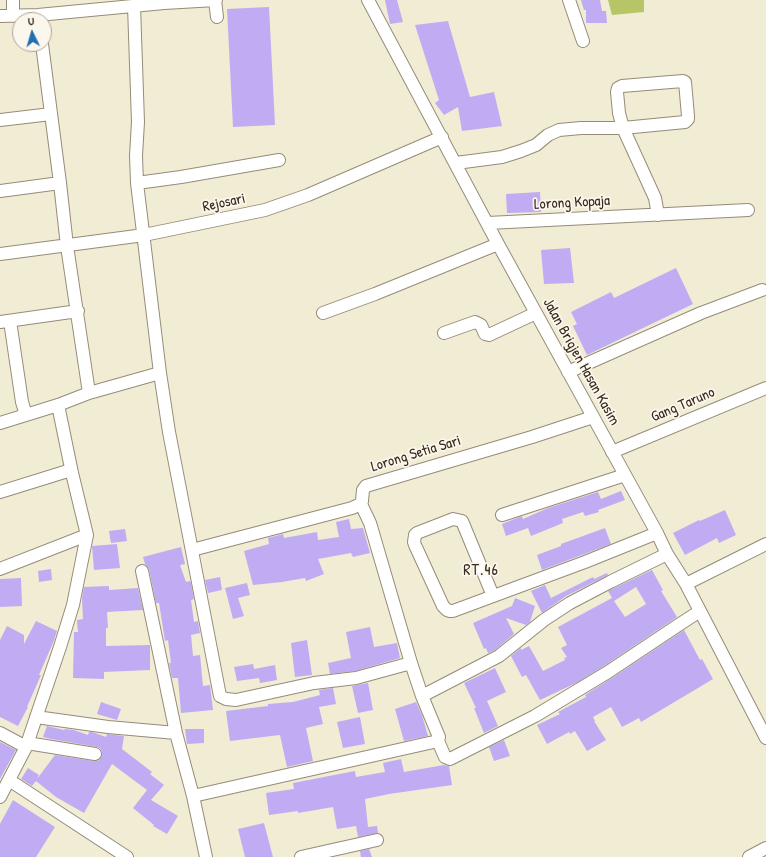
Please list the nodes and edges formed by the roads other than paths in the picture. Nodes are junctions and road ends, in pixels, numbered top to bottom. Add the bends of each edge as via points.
1 (13, 0) edge
2 (215, 0) edge
3 (368, 0) edge
4 (569, 0) edge
5 (132, 4) edge
6 (97, 5) edge
7 (13, 12) edge
8 (52, 14) edge
9 (0, 16) edge
10 (12, 16) edge
11 (217, 17) dead end
12 (583, 41) dead end
13 (43, 52) edge
14 (51, 114) junction
15 (0, 120) edge
16 (623, 128) junction
17 (442, 137) junction
18 (279, 160) dead end
19 (456, 162) junction
20 (60, 183) junction
21 (137, 183) junction
22 (0, 191) edge
23 (748, 210) dead end
24 (658, 215) junction
25 (488, 223) junction
26 (144, 235) junction
27 (498, 244) junction
28 (67, 246) junction
29 (0, 254) edge
30 (762, 290) dead end
31 (78, 311) junction
32 (323, 313) dead end
33 (536, 313) junction
34 (5, 322) edge
35 (444, 333) dead end
36 (568, 372) junction
37 (160, 373) junction
38 (766, 388) edge
39 (89, 393) junction
40 (58, 405) junction
41 (26, 415) junction
42 (593, 417) junction
43 (0, 423) edge
44 (612, 452) junction
45 (71, 470) junction
46 (625, 475) junction
47 (0, 492) edge
48 (361, 504) junction
49 (502, 515) dead end
50 (658, 533) junction
51 (88, 535) junction
52 (765, 546) edge
53 (192, 550) junction
54 (667, 554) junction
55 (0, 569) edge
56 (142, 571) dead end
57 (686, 584) junction
58 (493, 596) junction
59 (700, 612) junction
60 (411, 663) junction
61 (422, 696) junction
62 (36, 717) junction
63 (176, 733) junction
64 (0, 734) edge
65 (765, 735) edge
66 (438, 741) junction
67 (26, 745) junction
68 (95, 754) dead end
69 (9, 780) junction
70 (192, 796) junction
71 (0, 797) edge
72 (377, 840) dead end
73 (766, 848) edge
74 (126, 857) edge
75 (206, 857) edge
76 (301, 857) edge
77 (749, 857) edge

1 - 7 street
2 - 5 street
2 - 11 street
3 - 17 street, Jalan Brigjen Hasan Kasim
4 - 12 street
5 - 6 street
5 - 21 street via 138,122
6 - 8 street
9 - 10 street
13 - 14 street
14 - 15 street
14 - 20 street
16 - 16 street via 619,113 618,88 685,82 687,121
16 - 19 street via 559,130 552,132 536,145 510,155
16 - 24 street via 655,198
17 - 19 street, Jalan Brigjen Hasan Kasim
17 - 26 street, Rejosari via 289,202 249,214
18 - 21 street via 181,178
19 - 25 street, Jalan Brigjen Hasan Kasim
20 - 22 street
20 - 28 street
21 - 26 street
23 - 24 street, Lorong Kopaja
24 - 25 street, Lorong Kopaja
25 - 27 street, Jalan Brigjen Hasan Kasim
26 - 28 street, Rejosari
26 - 37 street
27 - 32 street
27 - 33 street, Jalan Brigjen Hasan Kasim
28 - 29 street, Rejosari
28 - 31 street
30 - 36 street via 701,313
31 - 34 street
31 - 39 street
33 - 35 street via 489,335 475,322
33 - 36 street, Jalan Brigjen Hasan Kasim
34 - 41 street
36 - 42 street, Jalan Brigjen Hasan Kasim
37 - 39 street
37 - 53 street
38 - 44 street, Gang Taruno
39 - 40 street
40 - 41 street
40 - 45 street
41 - 43 street
42 - 44 street, Jalan Brigjen Hasan Kasim
42 - 48 street, Lorong Setia Sari via 366,486
44 - 46 street, Jalan Brigjen Hasan Kasim
45 - 47 street
45 - 51 street
46 - 49 street
46 - 50 street, Jalan Brigjen Hasan Kasim
48 - 53 street
48 - 60 street via 370,523
50 - 54 street, Jalan Brigjen Hasan Kasim
50 - 58 street
51 - 55 street
51 - 62 street via 72,605
52 - 57 street
53 - 60 street via 222,698 236,700 314,683 356,678
54 - 57 street, Jalan Brigjen Hasan Kasim
54 - 61 street via 570,603 495,658
56 - 63 street
57 - 59 street, Jalan Brigjen Hasan Kasim
58 - 58 street via 453,611 447,610 414,545 415,535 453,519 462,521
59 - 65 street, Jalan Brigjen Hasan Kasim
59 - 66 street via 530,719 450,759 445,757
60 - 61 street
61 - 66 street via 439,737
62 - 63 street
62 - 67 street
63 - 70 street
64 - 67 street
66 - 70 street
67 - 68 street
67 - 69 street
69 - 71 street
69 - 74 street
70 - 75 street
72 - 76 street
73 - 77 street

